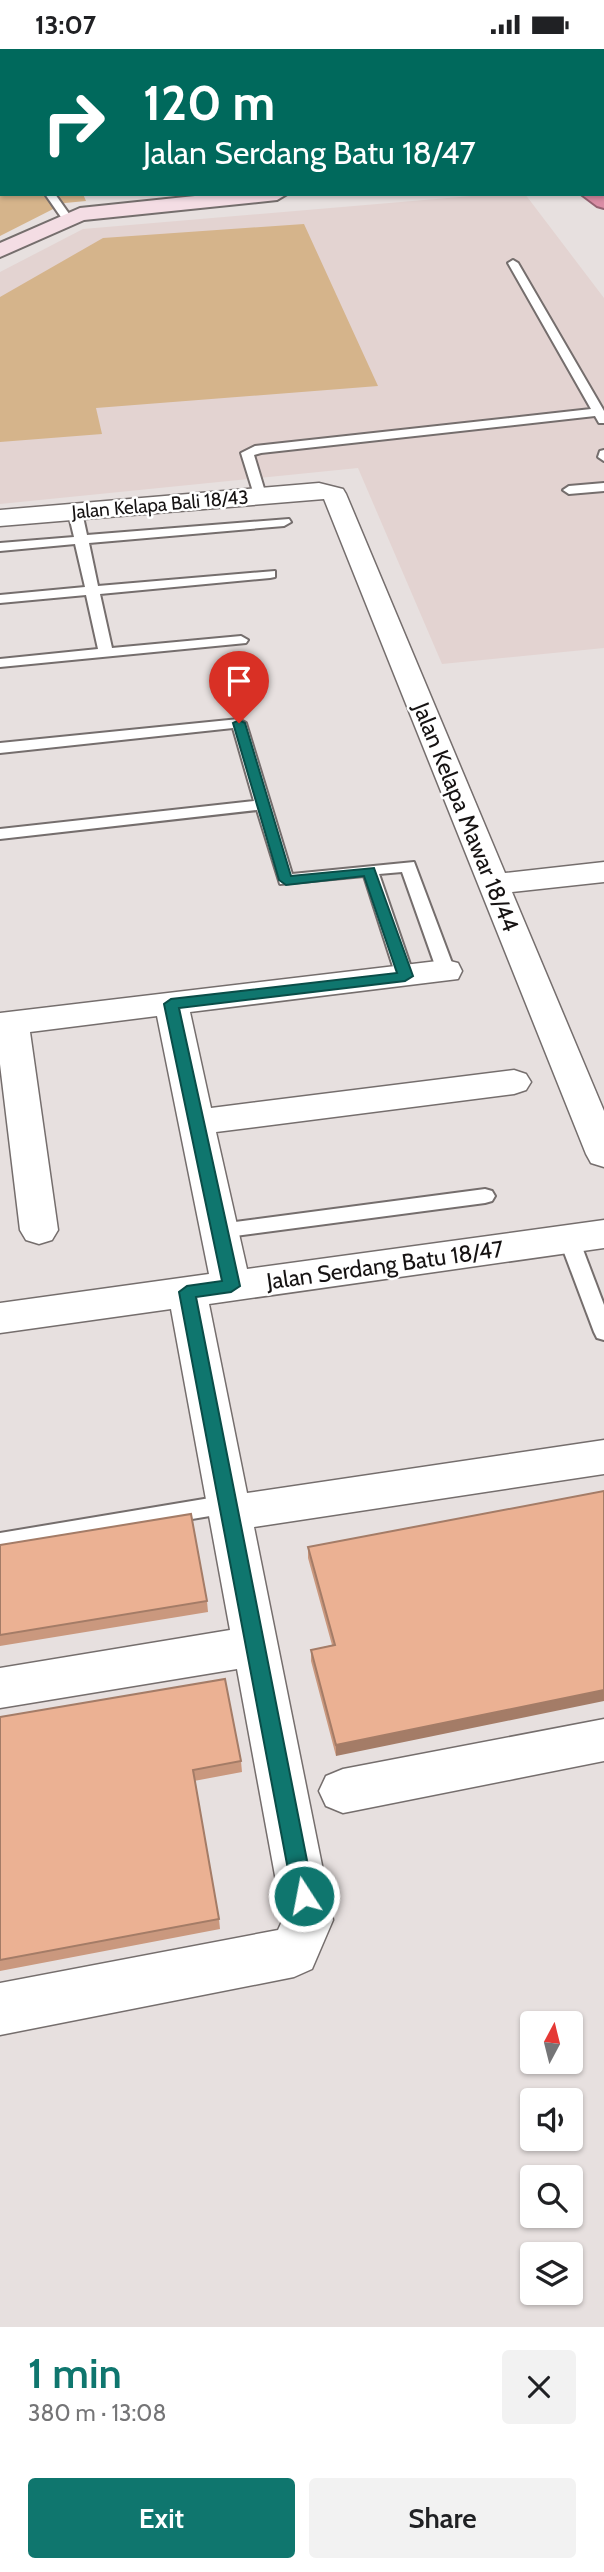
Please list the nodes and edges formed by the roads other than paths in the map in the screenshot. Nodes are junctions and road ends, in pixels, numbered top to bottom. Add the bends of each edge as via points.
1 (51, 196) edge
2 (236, 196) edge
3 (66, 218) junction
4 (0, 251) edge
5 (513, 263) dead end
6 (601, 416) edge
7 (604, 487) edge
8 (320, 490) joint
9 (569, 490) dead end
10 (260, 495) junction
11 (75, 512) junction
12 (0, 519) edge
13 (284, 522) dead end
14 (81, 540) junction
15 (0, 547) edge
16 (270, 574) dead end
17 (92, 591) junction
18 (0, 599) edge
19 (241, 640) dead end
20 (106, 653) junction
21 (0, 663) edge
22 (0, 748) edge
23 (263, 805) junction
24 (0, 834) edge
25 (370, 871) junction
26 (604, 872) edge
27 (494, 884) junction
28 (446, 971) joint
29 (405, 976) junction
30 (171, 1004) junction
31 (6, 1023) edge
32 (514, 1082) dead end
33 (196, 1122) junction
34 (604, 1154) edge
35 (485, 1196) dead end
36 (39, 1230) dead end
37 (220, 1231) junction
38 (587, 1237) edge
39 (231, 1286) junction
40 (187, 1292) junction
41 (0, 1318) edge
42 (604, 1332) edge
43 (604, 1457) edge
44 (229, 1509) junction
45 (0, 1542) edge
46 (255, 1646) junction
47 (0, 1688) edge
48 (604, 1741) edge
49 (343, 1791) dead end
50 (0, 2009) edge

1 - 3 lane
2 - 3 street via 115,208
3 - 4 street
5 - 6 lane
6 - 10 lane via 259,449 247,453
7 - 9 lane
8 - 10 street, Jalan Kelapa Bali 18/43
8 - 27 street, Jalan Kelapa Mawar 18/44 via 334,493
10 - 11 street, Jalan Kelapa Bali 18/43
11 - 12 street, Jalan Kelapa Bali 18/43
11 - 14 lane
13 - 14 lane
14 - 15 lane
14 - 17 lane
16 - 17 lane
17 - 18 lane
17 - 20 lane
19 - 20 lane
20 - 21 lane
22 - 23 lane via 239,723
23 - 24 lane
23 - 25 lane via 286,880
25 - 28 lane via 408,866
25 - 29 lane
26 - 27 street
27 - 34 street, Jalan Kelapa Mawar 18/44
28 - 29 street
29 - 30 street
30 - 31 street
30 - 33 street
31 - 36 street
32 - 33 street
33 - 37 street
35 - 37 lane
37 - 39 street
38 - 39 street, Jalan Serdang Batu 18/47
38 - 42 lane
39 - 40 street, Jalan Serdang Batu 18/47
40 - 41 street, Jalan Serdang Batu 18/47
40 - 44 street
43 - 44 street
44 - 45 lane
44 - 46 street
46 - 47 street
46 - 50 street via 308,1920 294,1952
48 - 49 street

